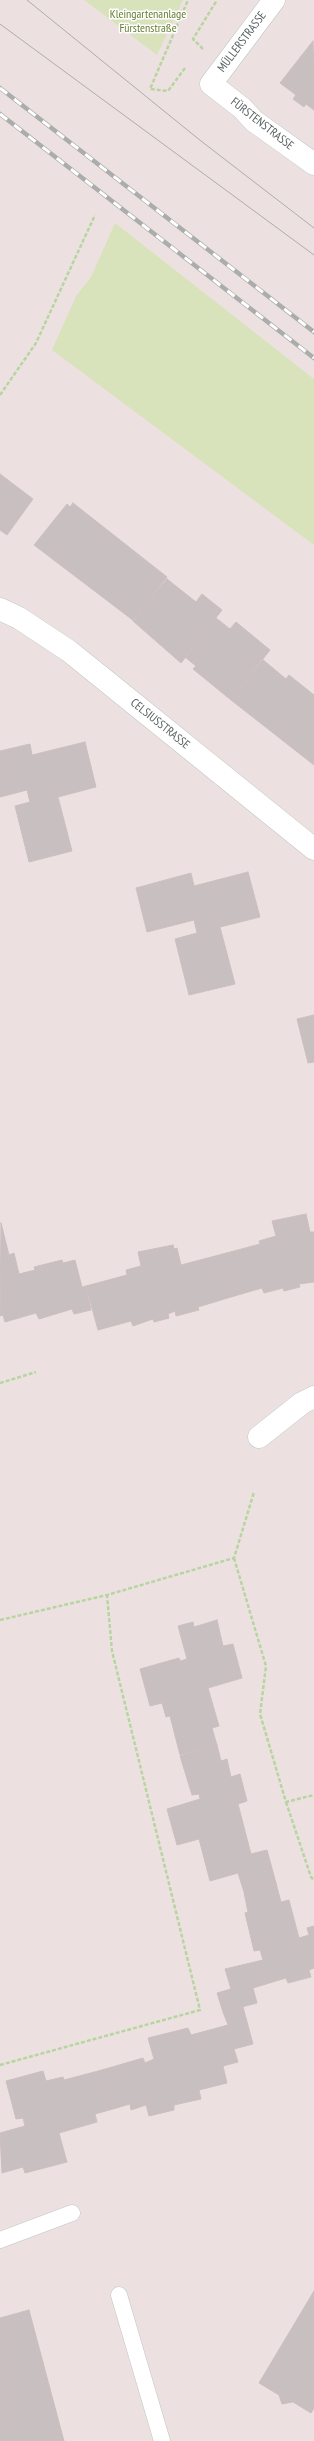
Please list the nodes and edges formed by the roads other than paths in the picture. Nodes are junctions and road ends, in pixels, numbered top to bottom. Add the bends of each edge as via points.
1 (274, 0) edge
2 (211, 84) joint
3 (314, 164) edge
4 (0, 609) edge
5 (314, 849) edge
6 (314, 1397) edge
7 (259, 1437) dead end
8 (72, 2213) dead end
9 (0, 2240) edge
10 (119, 2295) dead end
11 (162, 2441) edge

1 - 2 street, MÜLLERSTRASSE
2 - 3 street, FÜRSTENSTRASSE via 242,108 254,121
4 - 5 street, CELSIUSSTRASSE via 19,618 69,651
6 - 7 street via 302,1403
8 - 9 lane
10 - 11 lane

